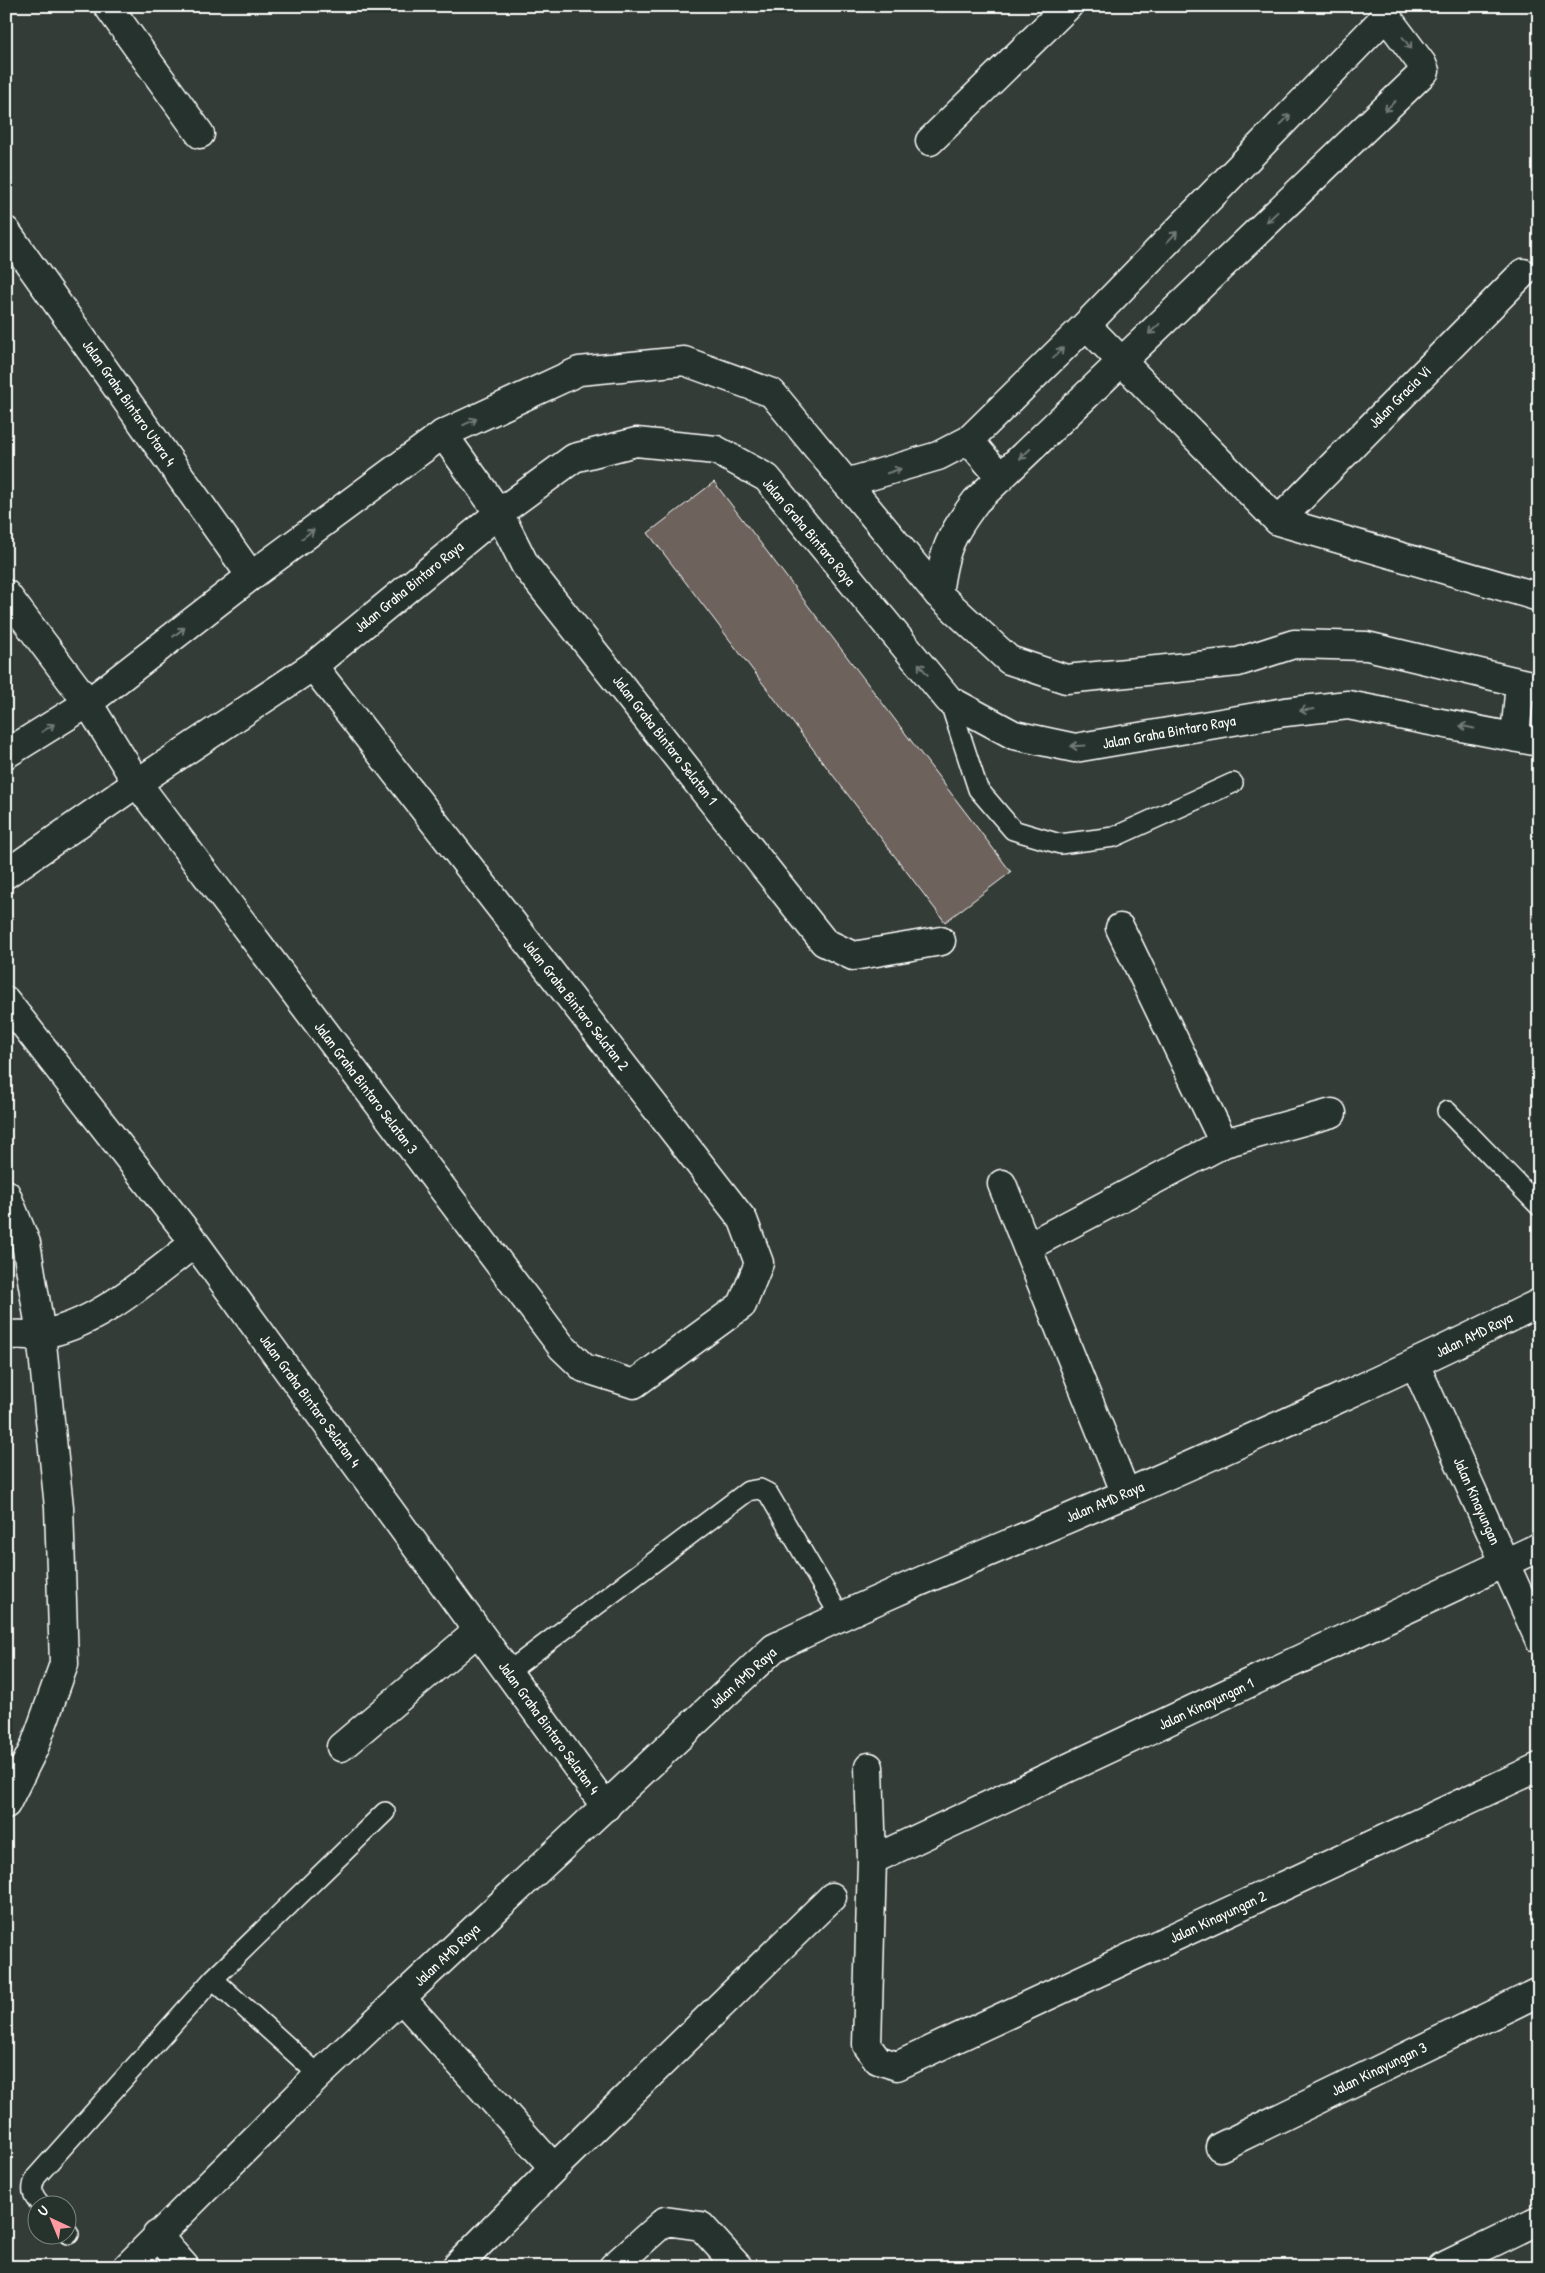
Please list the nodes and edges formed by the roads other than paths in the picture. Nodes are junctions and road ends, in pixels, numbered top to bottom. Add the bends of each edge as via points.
1 (108, 6) edge
2 (1068, 6) edge
3 (1385, 11) edge
4 (200, 134) dead end
5 (930, 141) dead end
6 (6, 231) edge
7 (1523, 274) dead end
8 (1086, 325) junction
9 (1121, 360) junction
10 (443, 434) junction
11 (969, 440) junction
12 (1001, 478) junction
13 (846, 483) junction
14 (499, 514) junction
15 (1278, 521) junction
16 (251, 576) junction
17 (6, 594) edge
18 (938, 594) junction
19 (1539, 597) edge
20 (313, 666) junction
21 (1530, 685) edge
22 (949, 700) junction
23 (88, 703) junction
24 (1527, 739) edge
25 (6, 754) edge
26 (137, 783) junction
27 (1233, 783) dead end
28 (6, 874) edge
29 (1120, 928) dead end
30 (941, 941) dead end
31 (6, 1001) edge
32 (1447, 1111) dead end
33 (1332, 1113) dead end
34 (1224, 1143) junction
35 (1002, 1184) dead end
36 (6, 1194) edge
37 (1539, 1206) edge
38 (195, 1242) junction
39 (1027, 1247) junction
40 (1539, 1303) edge
41 (41, 1334) junction
42 (6, 1335) edge
43 (689, 1344) joint
44 (1416, 1364) junction
45 (1126, 1494) junction
46 (1539, 1547) edge
47 (1505, 1563) junction
48 (840, 1616) junction
49 (478, 1631) junction
50 (1539, 1639) edge
51 (508, 1672) junction
52 (341, 1747) dead end
53 (869, 1767) dead end
54 (1539, 1767) edge
55 (6, 1804) edge
56 (606, 1807) junction
57 (385, 1812) dead end
58 (872, 1860) junction
59 (832, 1897) dead end
60 (213, 1979) junction
61 (1539, 1992) edge
62 (401, 1998) junction
63 (319, 2075) junction
64 (1220, 2147) dead end
65 (554, 2168) junction
66 (34, 2196) edge
67 (1539, 2220) edge
68 (157, 2235) junction
69 (126, 2267) edge
70 (185, 2267) edge
71 (456, 2267) edge
72 (613, 2267) edge
73 (738, 2267) edge
74 (1442, 2267) edge

1 - 4 street
2 - 5 street
8 -> 3 street
3 -> 9 street via 1425,71
6 - 16 street, Jalan Graha Bintaro Utara 4
7 - 15 street, Jalan Gracia Vi
8 - 9 street
11 -> 8 street
9 -> 12 street
9 - 15 street
10 -> 13 street via 579,372 684,361 772,393
10 - 14 street, Jalan Graha Bintaro Selatan 1
16 -> 10 street
11 - 12 street
13 -> 11 street via 938,456
12 - 18 street via 976,501 955,528 943,557
13 - 18 street
14 - 20 street, Jalan Graha Bintaro Raya
22 -> 14 street, Jalan Graha Bintaro Raya via 767,478 716,450 636,442 574,458
14 - 30 street, Jalan Graha Bintaro Selatan 1 via 525,564 824,942 853,956
15 - 19 street
23 -> 16 street
17 - 23 street, Jalan Graha Bintaro Selatan 3
18 - 21 street via 1009,660 1066,679 1238,662 1294,644 1367,646
20 - 26 street, Jalan Graha Bintaro Raya
20 - 43 street, Jalan Graha Bintaro Selatan 2 via 743,1220 759,1263 742,1305
21 - 24 street
24 -> 22 street, Jalan Graha Bintaro Raya via 1348,705 1285,712 1075,748 1014,735
22 - 27 lane via 978,789 1013,830 1022,833 1060,844 1114,837
25 -> 23 street
23 - 26 street, Jalan Graha Bintaro Selatan 3
26 - 28 street, Jalan Graha Bintaro Raya
26 - 43 street, Jalan Graha Bintaro Selatan 3 via 562,1347 584,1368 634,1384
29 - 34 street
31 - 38 street, Jalan Graha Bintaro Selatan 4
32 - 37 lane
33 - 34 street
34 - 39 street
35 - 39 street
36 - 41 street via 26,1244
38 - 41 street via 106,1309 76,1325
38 - 49 street, Jalan Graha Bintaro Selatan 4
39 - 45 street
40 - 44 street, Jalan AMD Raya
41 - 42 street
41 - 55 street via 60,1507 64,1664 34,1748
44 - 45 street, Jalan AMD Raya
44 - 47 street, Jalan Kinayungan
45 - 48 street, Jalan AMD Raya
46 - 47 street, Jalan Kinayungan 1
47 - 50 street, Jalan Kinayungan
47 - 58 street, Jalan Kinayungan 1
48 - 51 lane via 768,1493 760,1489 748,1491
48 - 56 street, Jalan AMD Raya via 774,1648
49 - 51 street, Jalan Graha Bintaro Selatan 4
49 - 52 street
51 - 56 street, Jalan Graha Bintaro Selatan 4
53 - 58 street
54 - 58 street, Jalan Kinayungan 2 via 896,2066 878,2060 867,2045
56 - 62 street, Jalan AMD Raya
57 - 60 lane
59 - 65 street
60 - 63 lane
60 - 66 lane via 36,2177 31,2188
61 - 64 street, Jalan Kinayungan 3
62 - 63 street, Jalan AMD Raya
62 - 65 street
63 - 68 street, Jalan AMD Raya
65 - 71 street
67 - 74 street
68 - 69 street, Jalan AMD Raya
68 - 70 street
72 - 73 street via 666,2221 701,2226

